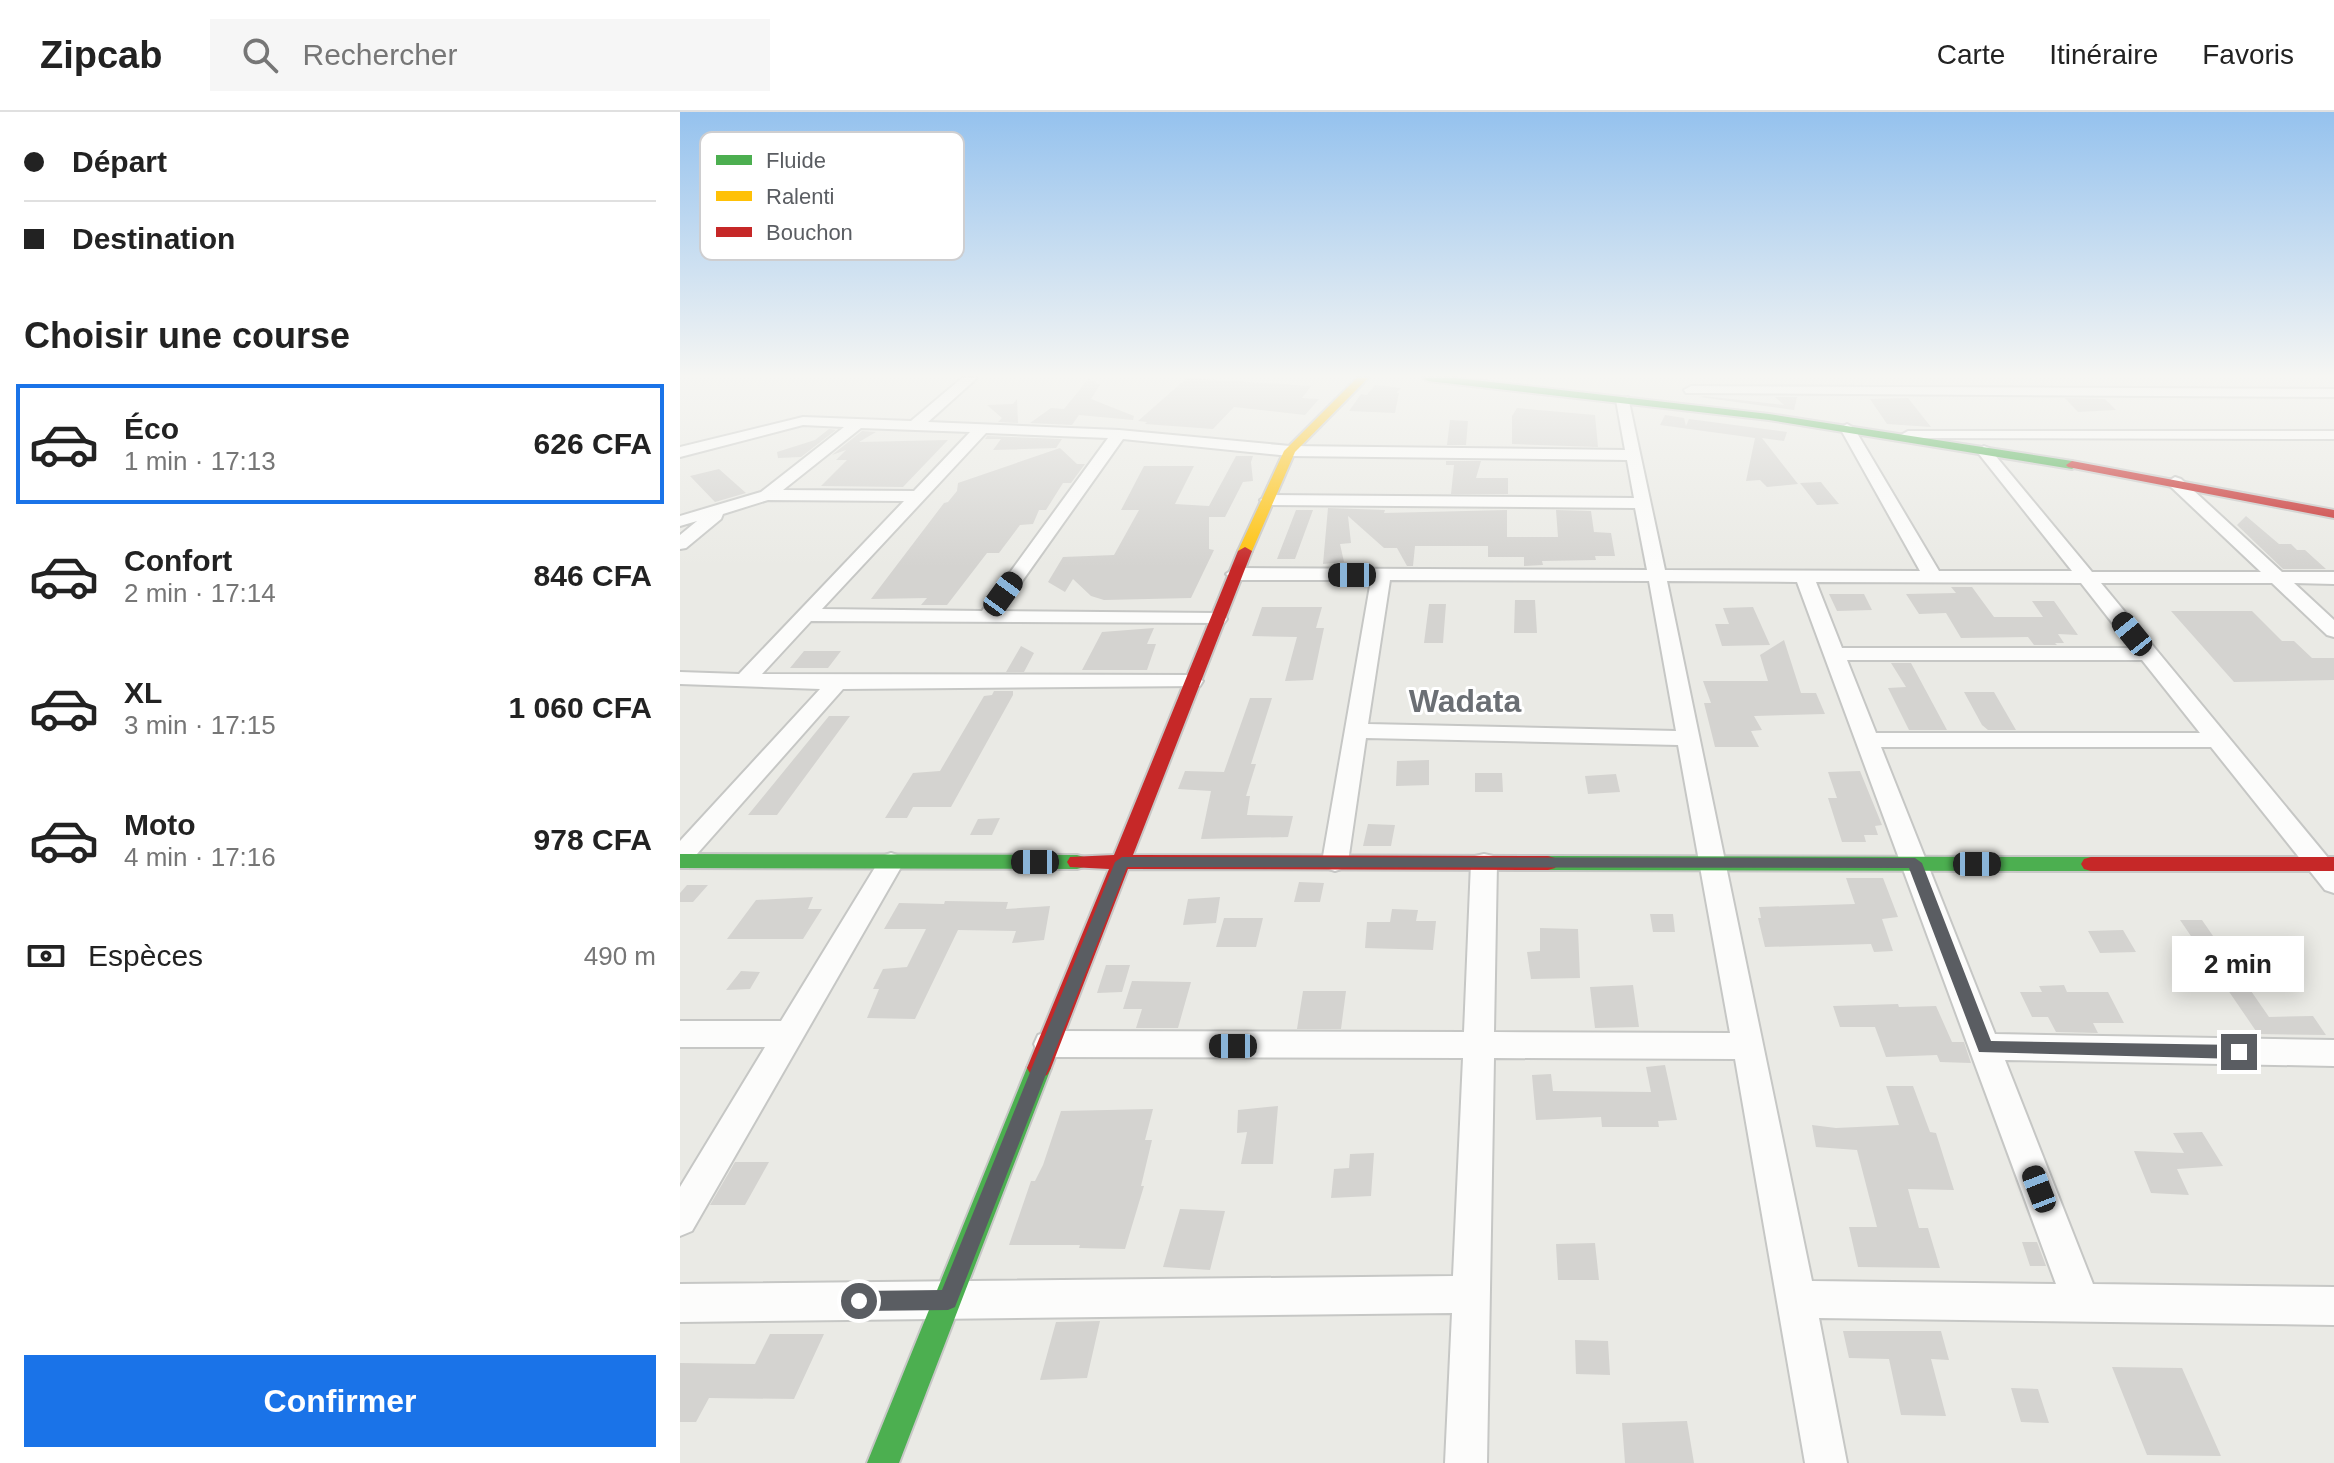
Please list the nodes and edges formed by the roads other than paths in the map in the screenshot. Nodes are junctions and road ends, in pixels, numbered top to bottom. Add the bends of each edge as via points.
1 (723, 441) edge
2 (835, 441) edge
3 (970, 441) edge
4 (1114, 441) edge
5 (1190, 441) edge
6 (1300, 441) edge
7 (1630, 441) edge
8 (1855, 441) edge
9 (1921, 441) edge
10 (1290, 451) junction
11 (1984, 451) junction
12 (680, 452) edge
13 (1633, 455) junction
14 (2175, 482) junction
15 (767, 495) junction
16 (918, 496) junction
17 (1268, 500) junction
18 (1642, 503) junction
19 (723, 508) junction
20 (2334, 514) edge
21 (680, 521) edge
22 (680, 544) edge
23 (1235, 574) junction
24 (1381, 575) junction
25 (1656, 575) junction
26 (1804, 575) junction
27 (1932, 575) junction
28 (2084, 575) junction
29 (2277, 577) junction
30 (2334, 578) edge
31 (806, 615) junction
32 (987, 617) junction
33 (1217, 619) junction
34 (2334, 631) edge
35 (1834, 654) junction
36 (2148, 654) junction
37 (680, 678) edge
38 (744, 681) junction
39 (1192, 681) junction
40 (837, 683) junction
41 (1356, 731) junction
42 (1688, 738) junction
43 (1865, 740) junction
44 (2216, 740) junction
45 (680, 859) edge
46 (891, 862) junction
47 (1122, 862) junction
48 (1335, 862) junction
49 (1484, 863) junction
50 (1712, 863) junction
51 (1915, 863) junction
52 (2326, 864) edge
53 (2334, 883) edge
54 (680, 1034) edge
55 (789, 1034) junction
56 (1049, 1044) junction
57 (1748, 1046) junction
58 (1478, 1047) junction
59 (1985, 1047) junction
60 (2334, 1053) edge
61 (680, 1219) edge
62 (1471, 1294) junction
63 (1797, 1299) junction
64 (948, 1300) junction
65 (680, 1303) edge
66 (2082, 1303) junction
67 (2334, 1306) edge
68 (883, 1463) edge
69 (1466, 1463) edge
70 (1826, 1463) edge

1 - 12 street
2 - 15 street
3 - 16 street
4 - 32 street
5 - 10 street
6 - 10 main road
7 - 13 street
8 - 27 street
9 - 11 main road
10 - 13 street
10 - 17 main road
11 - 14 main road
11 - 28 street
13 - 18 street
14 - 20 main road
14 - 29 street
15 - 16 street
15 - 19 street
16 - 31 street
17 - 18 street
17 - 23 main road
18 - 25 street
19 - 21 street
19 - 22 street
23 - 24 street
23 - 33 main road
24 - 25 street
24 - 41 street
25 - 26 street
25 - 42 street
26 - 27 street
26 - 35 street
27 - 28 street
28 - 29 street
28 - 36 street
29 - 30 street
29 - 34 street
31 - 32 street
31 - 38 street
32 - 33 street
33 - 39 main road
35 - 36 street
35 - 43 street
36 - 44 street
37 - 38 street
38 - 40 street
39 - 40 street
39 - 47 main road
40 - 45 street
41 - 42 street
41 - 48 street
42 - 50 street
43 - 44 street
43 - 51 street
44 - 52 street
45 - 46 main road
46 - 47 main road
46 - 55 street
47 - 48 main road
47 - 56 main road
48 - 49 main road
49 - 50 main road
49 - 58 street
50 - 51 main road
50 - 57 street
51 - 52 main road
51 - 59 street
52 - 53 street
54 - 55 street
55 - 61 street
56 - 58 street
56 - 64 main road
57 - 58 street
57 - 63 street
58 - 62 street
59 - 60 street
59 - 66 street
62 - 64 street
62 - 69 street
63 - 66 street
63 - 70 street
64 - 65 street
64 - 68 main road
66 - 67 street

